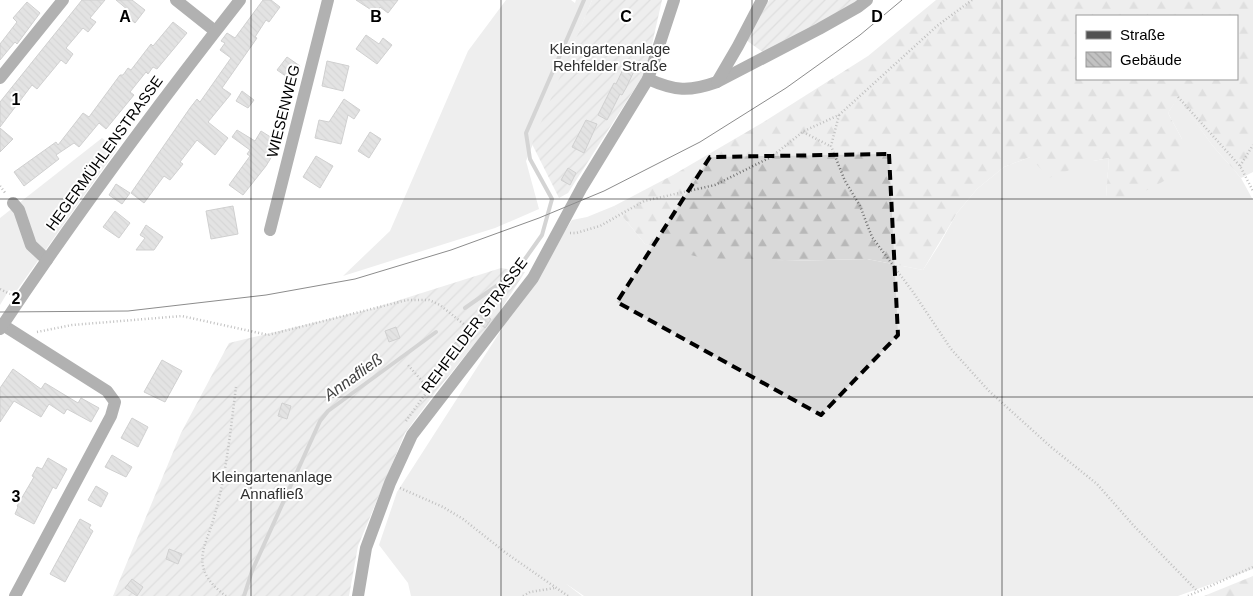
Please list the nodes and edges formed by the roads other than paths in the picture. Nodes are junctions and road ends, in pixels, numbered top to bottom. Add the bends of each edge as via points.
1 (63, 0) edge
2 (176, 0) edge
3 (240, 0) edge
4 (328, 0) edge
5 (674, 0) edge
6 (762, 0) edge
7 (867, 0) edge
8 (215, 31) junction
9 (0, 78) edge
10 (648, 79) junction
11 (717, 82) junction
12 (13, 204) dead end
13 (270, 230) dead end
14 (47, 260) junction
15 (1, 327) edge
16 (16, 596) edge
17 (358, 596) edge

1 - 9 street
2 - 8 street
3 - 8 street, HEGERMÜHLENSTRASSE
4 - 13 street, WIESENWEG
5 - 10 street, REHFELDER STRASSE
6 - 11 street
7 - 11 street
8 - 14 street, HEGERMÜHLENSTRASSE
10 - 11 street via 666,87 683,89
10 - 17 street, REHFELDER STRASSE via 582,187 533,278 412,434 366,548
12 - 14 street via 19,210 31,245
14 - 15 street, HEGERMÜHLENSTRASSE
15 - 16 street via 20,335 107,391 115,402 111,416

